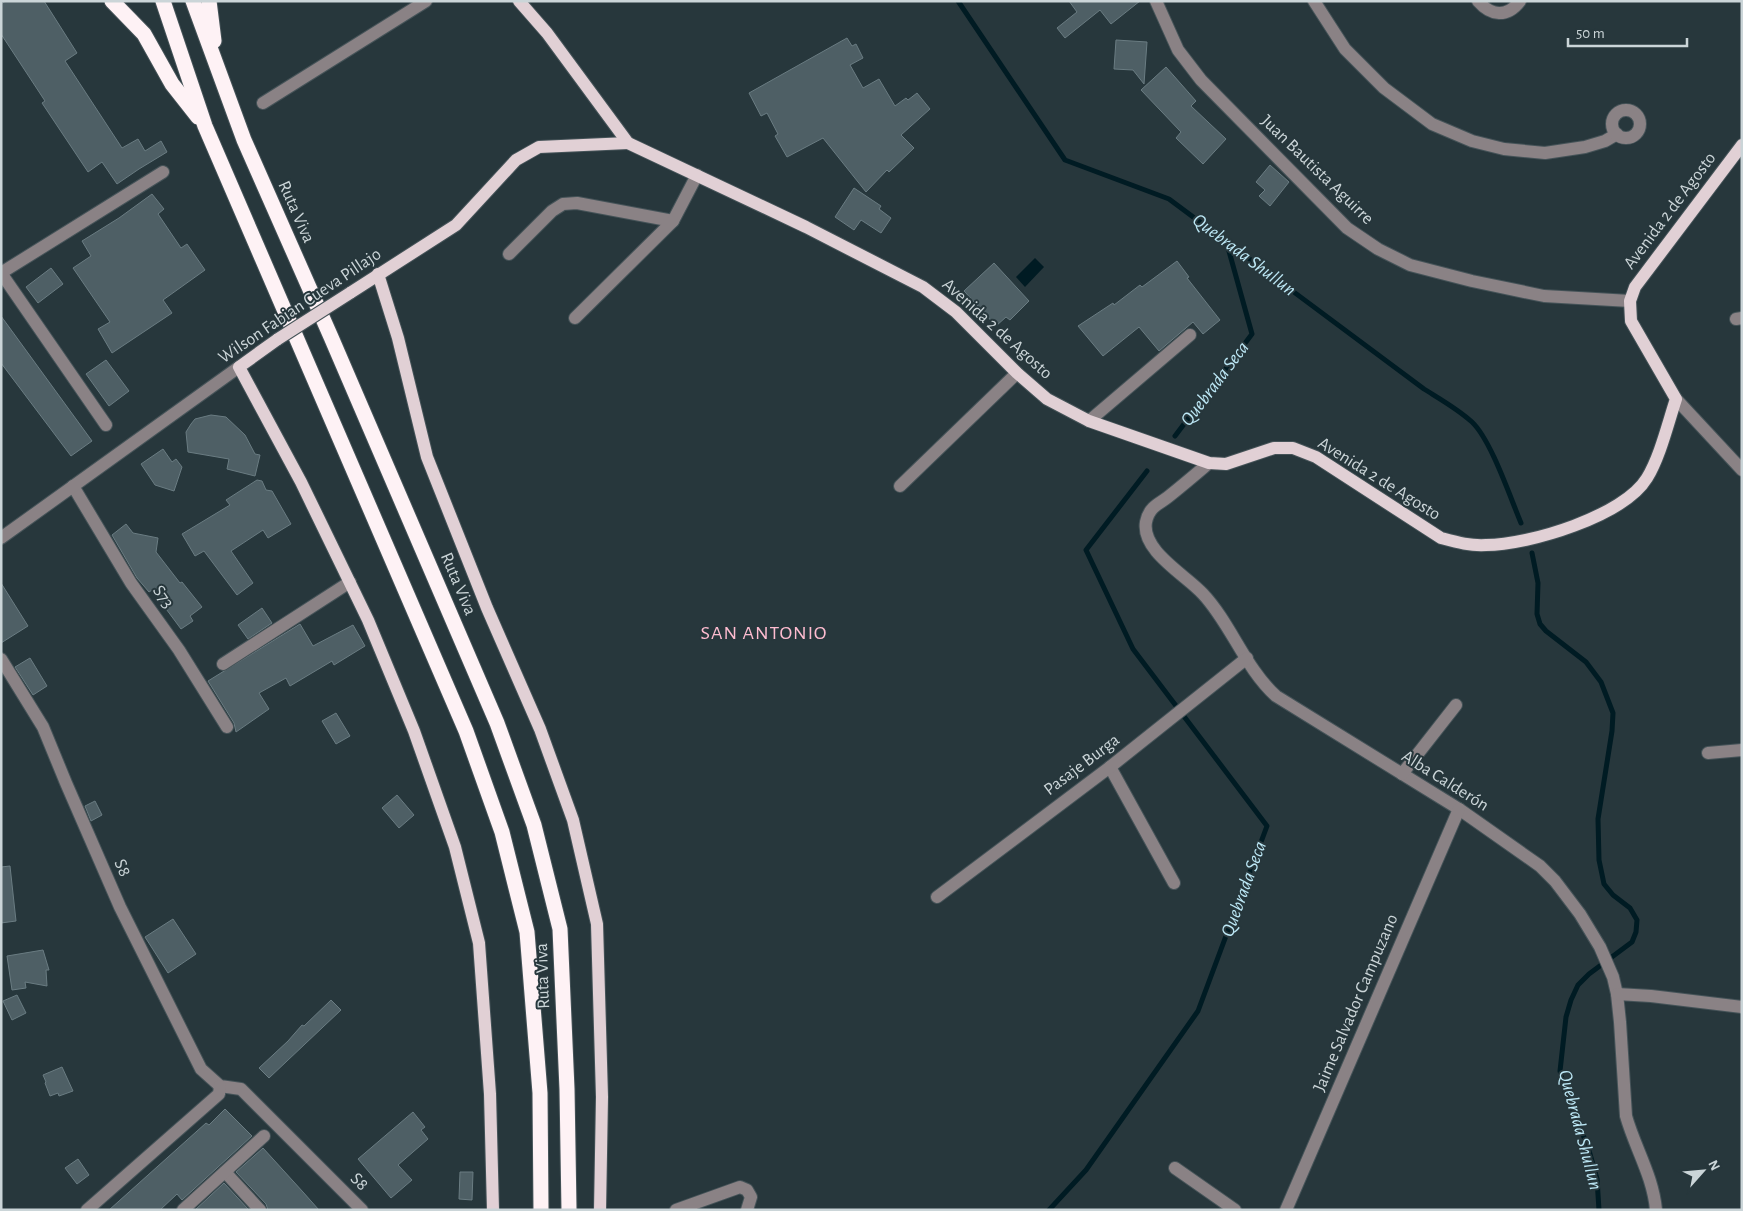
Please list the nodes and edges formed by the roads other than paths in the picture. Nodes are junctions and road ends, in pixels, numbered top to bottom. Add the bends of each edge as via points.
1 (112, 1) edge
2 (163, 1) edge
3 (193, 1) edge
4 (209, 1) edge
5 (426, 1) edge
6 (519, 1) edge
7 (1156, 1) edge
8 (1314, 1) edge
9 (1478, 1) edge
10 (1520, 1) edge
11 (217, 67) junction
12 (263, 103) dead end
13 (205, 126) junction
14 (1616, 134) dead end
15 (628, 143) junction
16 (1741, 147) edge
17 (163, 172) dead end
18 (697, 175) junction
19 (673, 221) junction
20 (509, 254) dead end
21 (1, 273) edge
22 (378, 274) junction
23 (1630, 301) junction
24 (574, 318) dead end
25 (1190, 335) dead end
26 (240, 366) junction
27 (1017, 373) junction
28 (1676, 399) junction
29 (1089, 421) junction
30 (106, 425) dead end
31 (1209, 463) junction
32 (1742, 470) edge
33 (73, 486) junction
34 (900, 486) dead end
35 (1, 538) edge
36 (350, 582) junction
37 (1247, 658) junction
38 (1, 659) edge
39 (223, 664) dead end
40 (1456, 705) dead end
41 (227, 727) dead end
42 (1742, 750) edge
43 (1708, 753) dead end
44 (1110, 767) junction
45 (1402, 774) junction
46 (1459, 810) junction
47 (1174, 883) dead end
48 (937, 897) dead end
49 (1617, 994) junction
50 (1742, 1007) edge
51 (220, 1086) junction
52 (264, 1136) dead end
53 (1175, 1168) dead end
54 (226, 1172) junction
55 (88, 1210) edge
56 (183, 1210) edge
57 (260, 1210) edge
58 (362, 1210) edge
59 (493, 1210) edge
60 (541, 1210) edge
61 (569, 1210) edge
62 (600, 1210) edge
63 (676, 1210) edge
64 (747, 1210) edge
65 (1235, 1210) edge
66 (1286, 1210) edge
67 (1656, 1210) edge

1 - 13 highway via 144,34 172,84
2 - 13 highway, Ruta Viva
3 - 11 highway, Ruta Viva
4 - 11 highway
5 - 12 street
6 - 15 main road, Avenida 2 de Agosto via 548,33
7 - 23 street, Juan Bautista Aguirre via 1178,50 1201,80 1347,228 1378,250 1410,265 1544,296
8 - 14 street via 1345,49 1384,88 1432,124 1472,141 1504,149 1546,153 1586,147
9 - 10 street via 1486,10 1497,14 1515,8
11 - 61 highway, Ruta Viva via 244,140 497,723 534,825 560,929
13 - 60 highway, Ruta Viva via 466,731 502,832 527,932 540,1093
15 - 18 main road, Avenida 2 de Agosto
15 - 22 main road, Wilson Fabian Cueva Pillajo via 539,147 516,160 456,225
16 - 23 main road, Avenida 2 de Agosto via 1635,287
17 - 21 street
18 - 19 street
18 - 27 main road, Avenida 2 de Agosto via 806,226 923,287 956,312
19 - 20 street via 577,203 563,204
19 - 24 street
21 - 30 street
22 - 26 main road, Wilson Fabian Cueva Pillajo, bridge
22 - 62 main road, Ruta Viva via 398,338 427,457 487,608 540,729 573,820 597,924 602,1097
23 - 28 main road via 1632,320
25 - 29 street
26 - 33 street, Wilson Fabian Cueva Pillajo
26 - 36 main road
27 - 29 main road, Avenida 2 de Agosto via 1047,398
27 - 34 street
28 - 31 main road, Avenida 2 de Agosto via 1648,478 1634,494 1612,509 1544,536 1517,542 1462,544 1441,538 1316,457 1293,448 1274,448 1226,464
28 - 32 street
29 - 31 main road, Avenida 2 de Agosto
31 - 37 street, Alba Calderón via 1154,506 1146,520 1146,529 1148,539 1164,560 1202,592 1215,608
33 - 35 street, Wilson Fabian Cueva Pillajo
33 - 41 street, S73 via 132,583
36 - 39 street
36 - 59 main road via 417,740 455,848 479,943 490,1094
37 - 44 street, Pasaje Burga
37 - 45 street, Alba Calderón via 1276,696
38 - 51 street, S8 via 44,727 120,907 201,1069
40 - 45 street
42 - 43 street
44 - 47 street
44 - 48 street, Pasaje Burga
45 - 46 street, Alba Calderón
46 - 49 street, Alba Calderón via 1540,866 1555,881 1600,947
46 - 66 street, Jaime Salvador Campuzano
49 - 50 street
49 - 67 street, Alba Calderón via 1626,1116 1649,1177
51 - 55 street via 219,1094 213,1100
51 - 58 street, S8 via 241,1089
52 - 54 street
53 - 65 street
54 - 56 street
54 - 57 street
63 - 64 street via 740,1188 747,1190 751,1197

